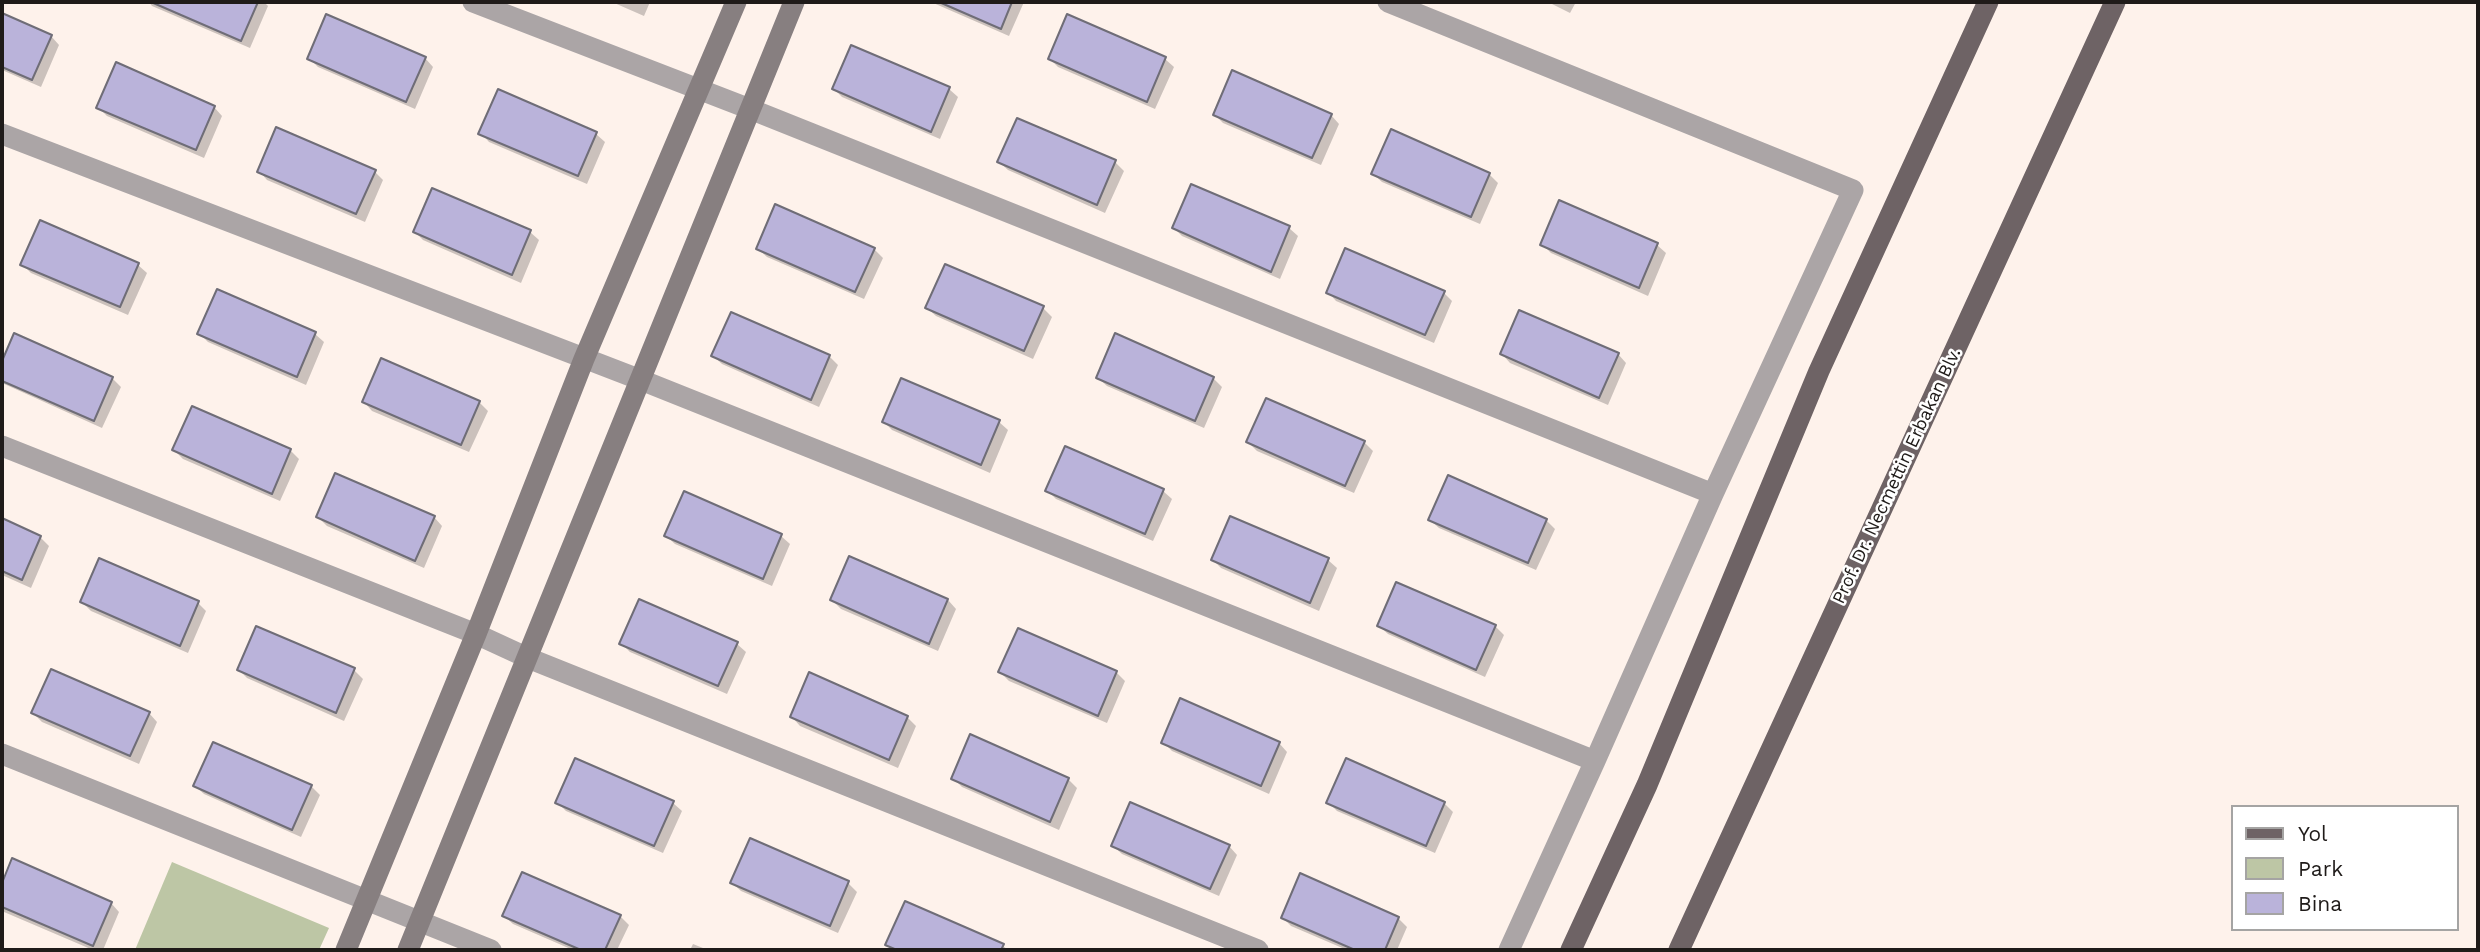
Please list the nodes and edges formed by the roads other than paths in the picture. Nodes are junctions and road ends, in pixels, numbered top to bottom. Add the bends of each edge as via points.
1 (473, 2) edge
2 (736, 2) edge
3 (794, 2) edge
4 (1388, 2) edge
5 (1988, 2) edge
6 (2115, 2) edge
7 (699, 90) junction
8 (750, 109) junction
9 (2, 134) edge
10 (584, 359) junction
11 (641, 380) junction
12 (2, 446) edge
13 (1713, 494) junction
14 (476, 634) junction
15 (528, 658) junction
16 (2, 754) edge
17 (1595, 761) junction
18 (366, 898) junction
19 (420, 921) junction
20 (346, 950) edge
21 (408, 950) edge
22 (491, 950) edge
23 (1258, 950) edge
24 (1509, 950) edge
25 (1571, 950) edge
26 (1679, 950) edge

1 - 7 street
2 - 7 street
3 - 8 street
4 - 13 street via 1853,190
5 - 25 main road via 1819,371 1647,785
6 - 26 main road, Prof. Dr. Necmettin Erbakan Blv.
7 - 8 street
7 - 10 street
8 - 11 street
8 - 13 street
9 - 10 street
10 - 11 street
10 - 14 street
11 - 15 street
11 - 17 street
12 - 14 street
13 - 17 street
14 - 15 street
14 - 18 street
15 - 19 street
15 - 23 street
16 - 18 street
17 - 24 street
18 - 19 street
18 - 20 street
19 - 21 street
19 - 22 street

